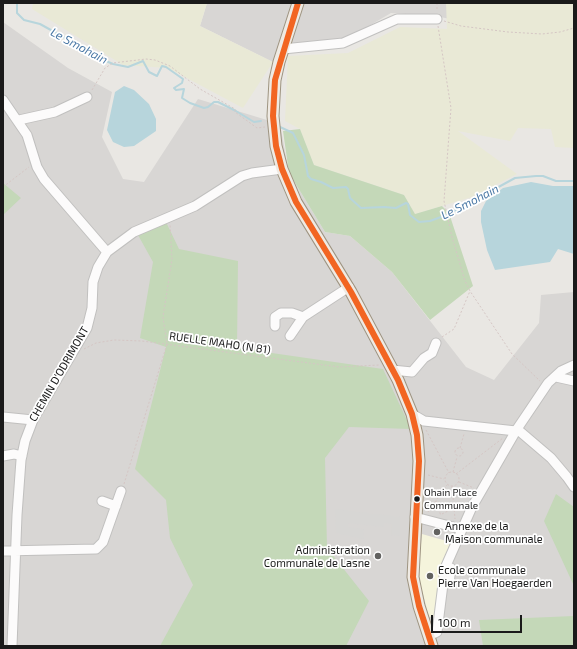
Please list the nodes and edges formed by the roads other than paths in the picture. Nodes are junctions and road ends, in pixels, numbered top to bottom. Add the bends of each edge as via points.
1 (298, 3) edge
2 (437, 19) road end
3 (283, 49) junction
4 (87, 97) road end
5 (3, 100) edge
6 (6, 109) edge
7 (19, 120) junction
8 (282, 169) junction
9 (107, 252) junction
10 (349, 287) junction
11 (303, 317) junction
12 (275, 326) dead end
13 (290, 336) dead end
14 (436, 343) road end
15 (574, 365) edge
16 (391, 367) junction
17 (556, 377) junction
18 (574, 381) edge
19 (412, 414) junction
20 (3, 417) edge
21 (33, 420) junction
22 (422, 427) junction
23 (515, 430) junction
24 (3, 456) edge
25 (22, 456) junction
26 (574, 487) edge
27 (121, 491) road end
28 (102, 501) dead end
29 (116, 506) junction
30 (419, 517) junction
31 (459, 528) junction
32 (17, 550) junction
33 (3, 551) edge
34 (430, 641) edge
35 (12, 646) edge

1 - 3 main road
2 - 3 street via 397,19 343,43
3 - 8 main road via 273,101 273,126
4 - 7 street via 55,112
5 - 6 street
6 - 7 street
7 - 9 street via 28,135 35,161 44,179
8 - 9 street, CHEMIN D'ODRIMONT via 242,176 195,206 134,232
8 - 10 main road via 296,202
9 - 21 street, CHEMIN D'ODRIMONT via 95,274 92,308 87,328
10 - 11 street
10 - 16 main road
11 - 12 street via 292,313 280,313 275,317
11 - 13 street
14 - 16 street via 432,353 412,372
15 - 17 street
16 - 19 main road
17 - 18 street
17 - 23 street
19 - 22 main road
19 - 22 street via 420,420
20 - 21 street
21 - 25 street, CHEMIN D'ODRIMONT via 28,428
22 - 23 street via 466,426
22 - 30 main road via 418,472
23 - 26 street via 551,458
23 - 31 street
24 - 25 street
25 - 32 street, CHEMIN D'ODRIMONT
27 - 29 street
28 - 29 street
29 - 32 street via 102,542 96,549
30 - 31 street via 441,519
30 - 34 main road via 413,568 419,606
31 - 34 street via 443,582 437,632
32 - 33 street
32 - 35 street, CHEMIN D'ODRIMONT

